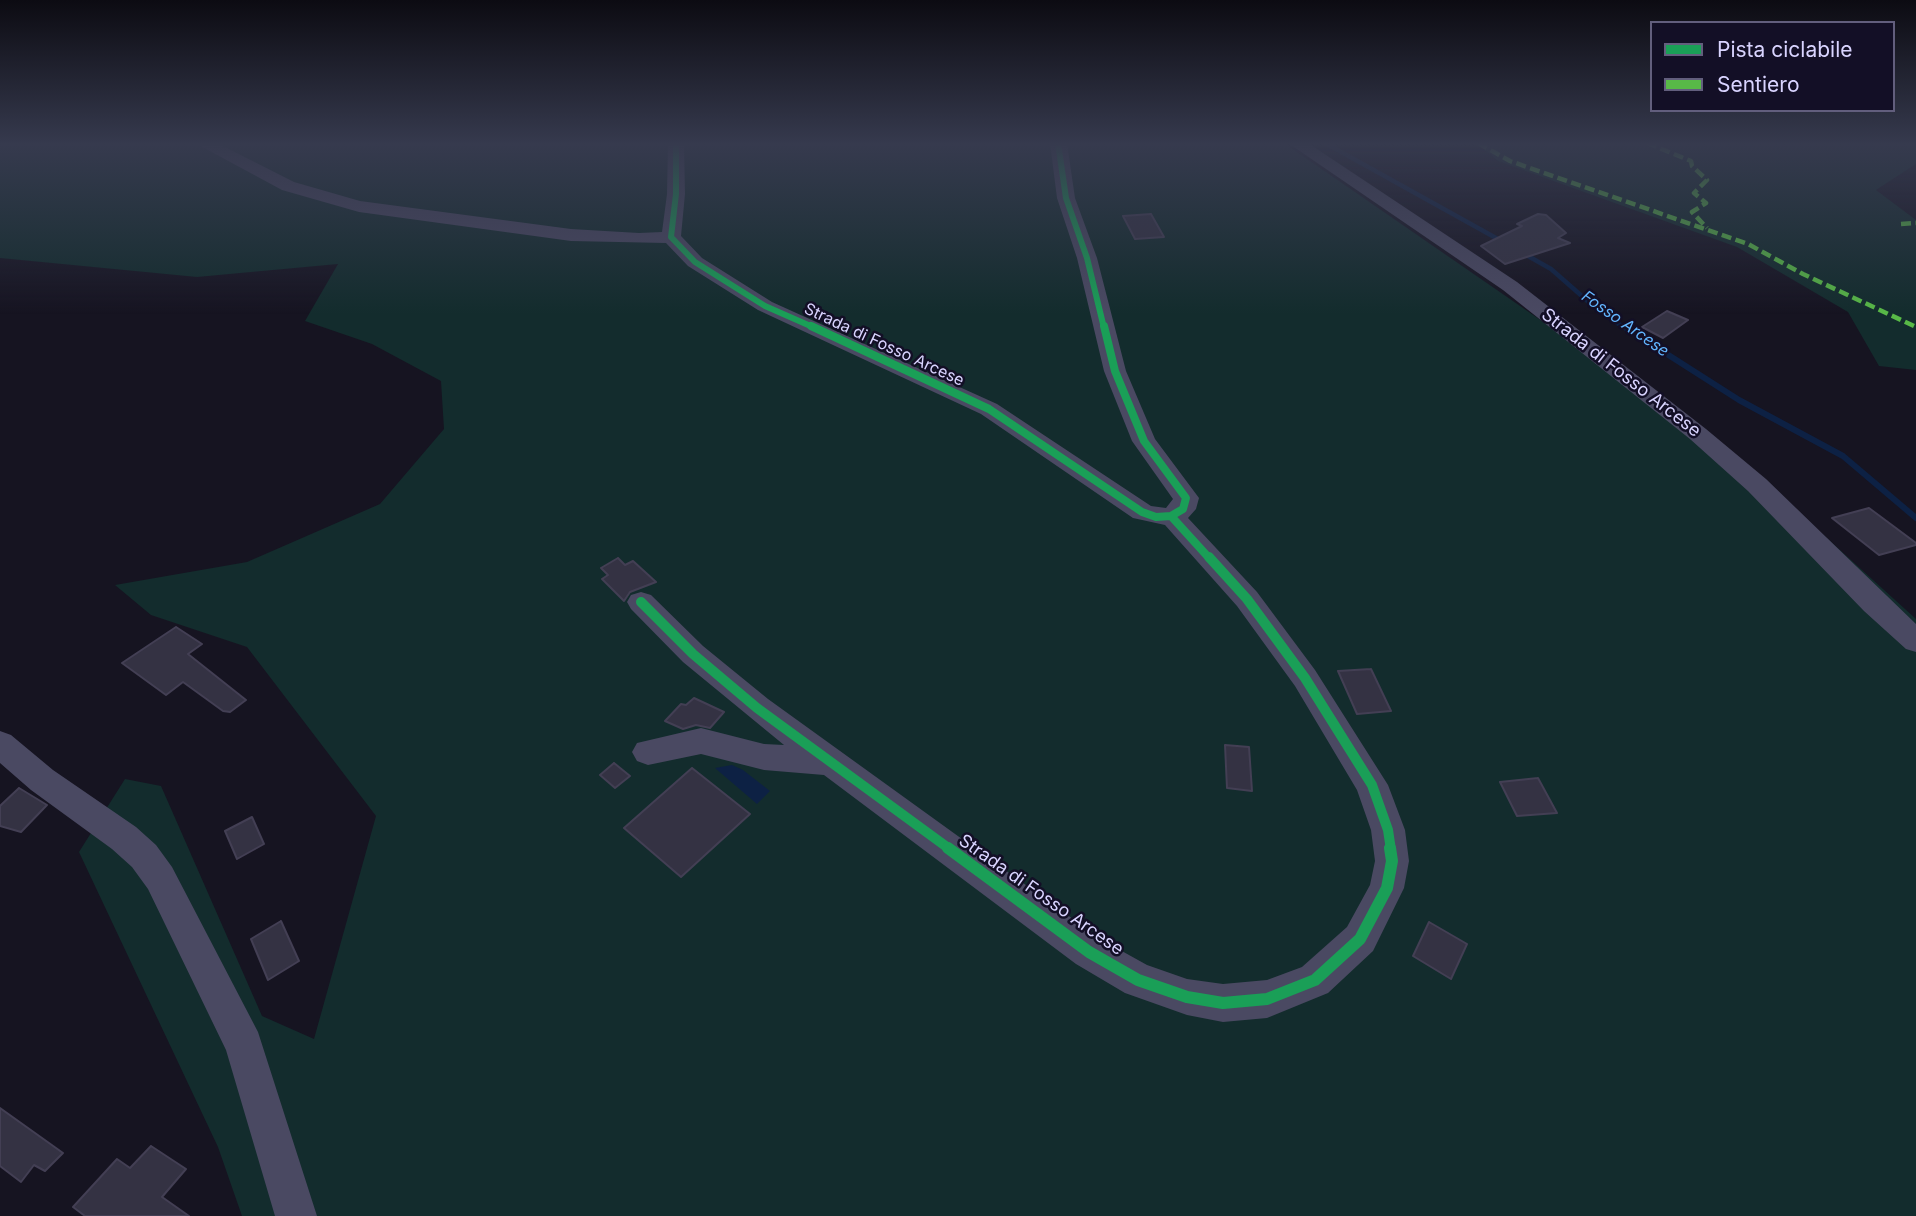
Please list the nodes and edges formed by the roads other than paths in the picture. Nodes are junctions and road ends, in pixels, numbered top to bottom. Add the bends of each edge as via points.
1 (337, 200) edge
2 (675, 200) edge
3 (1067, 200) edge
4 (1380, 200) edge
5 (671, 237) junction
6 (1171, 516) junction
7 (641, 601) dead end
8 (1916, 641) edge
9 (0, 744) edge
10 (648, 752) dead end
11 (829, 762) junction
12 (296, 1216) edge

1 - 5 street via 571,235
2 - 5 street
3 - 6 street via 1087,258 1115,371 1144,441 1186,498 1183,509
4 - 8 street, Strada di Fosso Arcese via 1510,286 1699,434 1758,485
5 - 6 street, Strada di Fosso Arcese via 690,258 756,302 981,405 1130,505 1150,515
6 - 11 street, Strada di Fosso Arcese via 1227,574 1281,644 1361,766 1384,814 1392,861 1382,901 1360,939 1326,972 1280,996 1233,1003 1197,1000 1138,979 1050,926
7 - 11 street, Strada di Fosso Arcese via 720,679
9 - 12 street via 124,838 160,878 244,1046
10 - 11 street via 701,741 764,757

